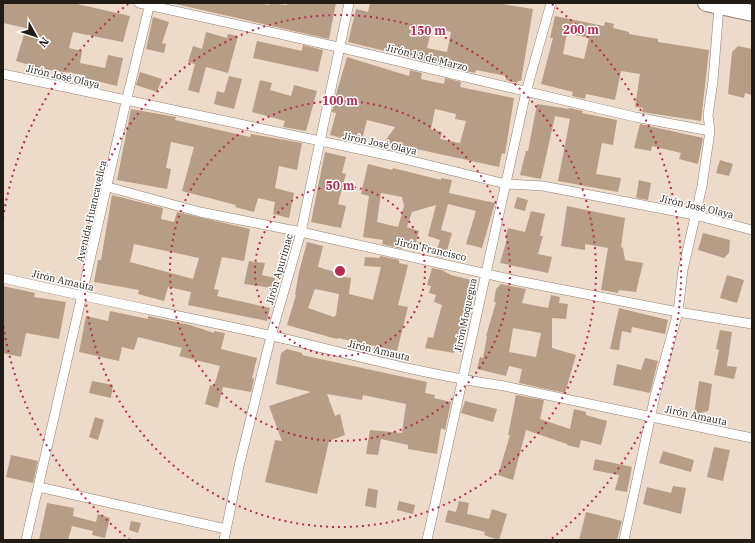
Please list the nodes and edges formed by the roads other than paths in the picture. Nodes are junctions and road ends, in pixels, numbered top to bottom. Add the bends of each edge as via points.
1 (139, 3) edge
2 (349, 3) edge
3 (551, 3) edge
4 (150, 4) edge
5 (712, 4) edge
6 (752, 13) edge
7 (338, 47) junction
8 (3, 74) edge
9 (526, 92) junction
10 (126, 102) junction
11 (710, 131) junction
12 (320, 142) junction
13 (506, 184) junction
14 (108, 187) junction
15 (695, 215) junction
16 (752, 230) edge
17 (300, 232) junction
18 (486, 273) junction
19 (3, 278) edge
20 (82, 297) junction
21 (678, 312) junction
22 (752, 324) edge
23 (271, 336) junction
24 (462, 380) junction
25 (650, 417) junction
26 (752, 438) edge
27 (39, 487) junction
28 (226, 529) junction
29 (26, 540) edge
30 (224, 540) edge
31 (427, 540) edge
32 (624, 540) edge

1 - 4 street, Jirón 13 de Marzo
2 - 7 street, Jirón Apurímac
3 - 9 street, Jirón Moquegua
4 - 7 street, Jirón 13 de Marzo
4 - 10 street, Avenida Huancavelica
5 - 6 highway
5 - 11 street via 708,115
7 - 9 street, Jirón 13 de Marzo
7 - 12 street, Jirón Apurímac
8 - 10 street, Jirón José Olaya
9 - 11 street, Jirón 13 de Marzo
9 - 13 street, Jirón Moquegua
10 - 12 street, Jirón José Olaya via 220,119
10 - 14 street, Avenida Huancavelica
11 - 15 street
12 - 13 street, Jirón José Olaya via 396,157
12 - 17 street, Jirón Apurímac
13 - 15 street, Jirón José Olaya via 543,186
13 - 18 street, Jirón Moquegua
14 - 17 street, Jirón Francisco via 200,212
14 - 20 street, Avenida Huancavelica
15 - 16 street, Jirón José Olaya
15 - 21 street via 683,270
17 - 18 street, Jirón Francisco
17 - 23 street, Jirón Apurímac
18 - 21 street, Jirón Francisco
18 - 24 street, Jirón Moquegua
19 - 20 street, Jirón Amauta
20 - 23 street, Jirón Amauta
20 - 27 street, Avenida Huancavelica
21 - 22 street, Jirón Francisco
21 - 25 street
23 - 24 street, Jirón Amauta
23 - 28 street, Jirón Apurímac
24 - 25 street, Jirón Amauta via 504,386
24 - 31 street, Jirón Moquegua
25 - 26 street, Jirón Amauta
25 - 32 street
27 - 28 street
27 - 29 street, Avenida Huancavelica
28 - 30 street, Jirón Apurímac

